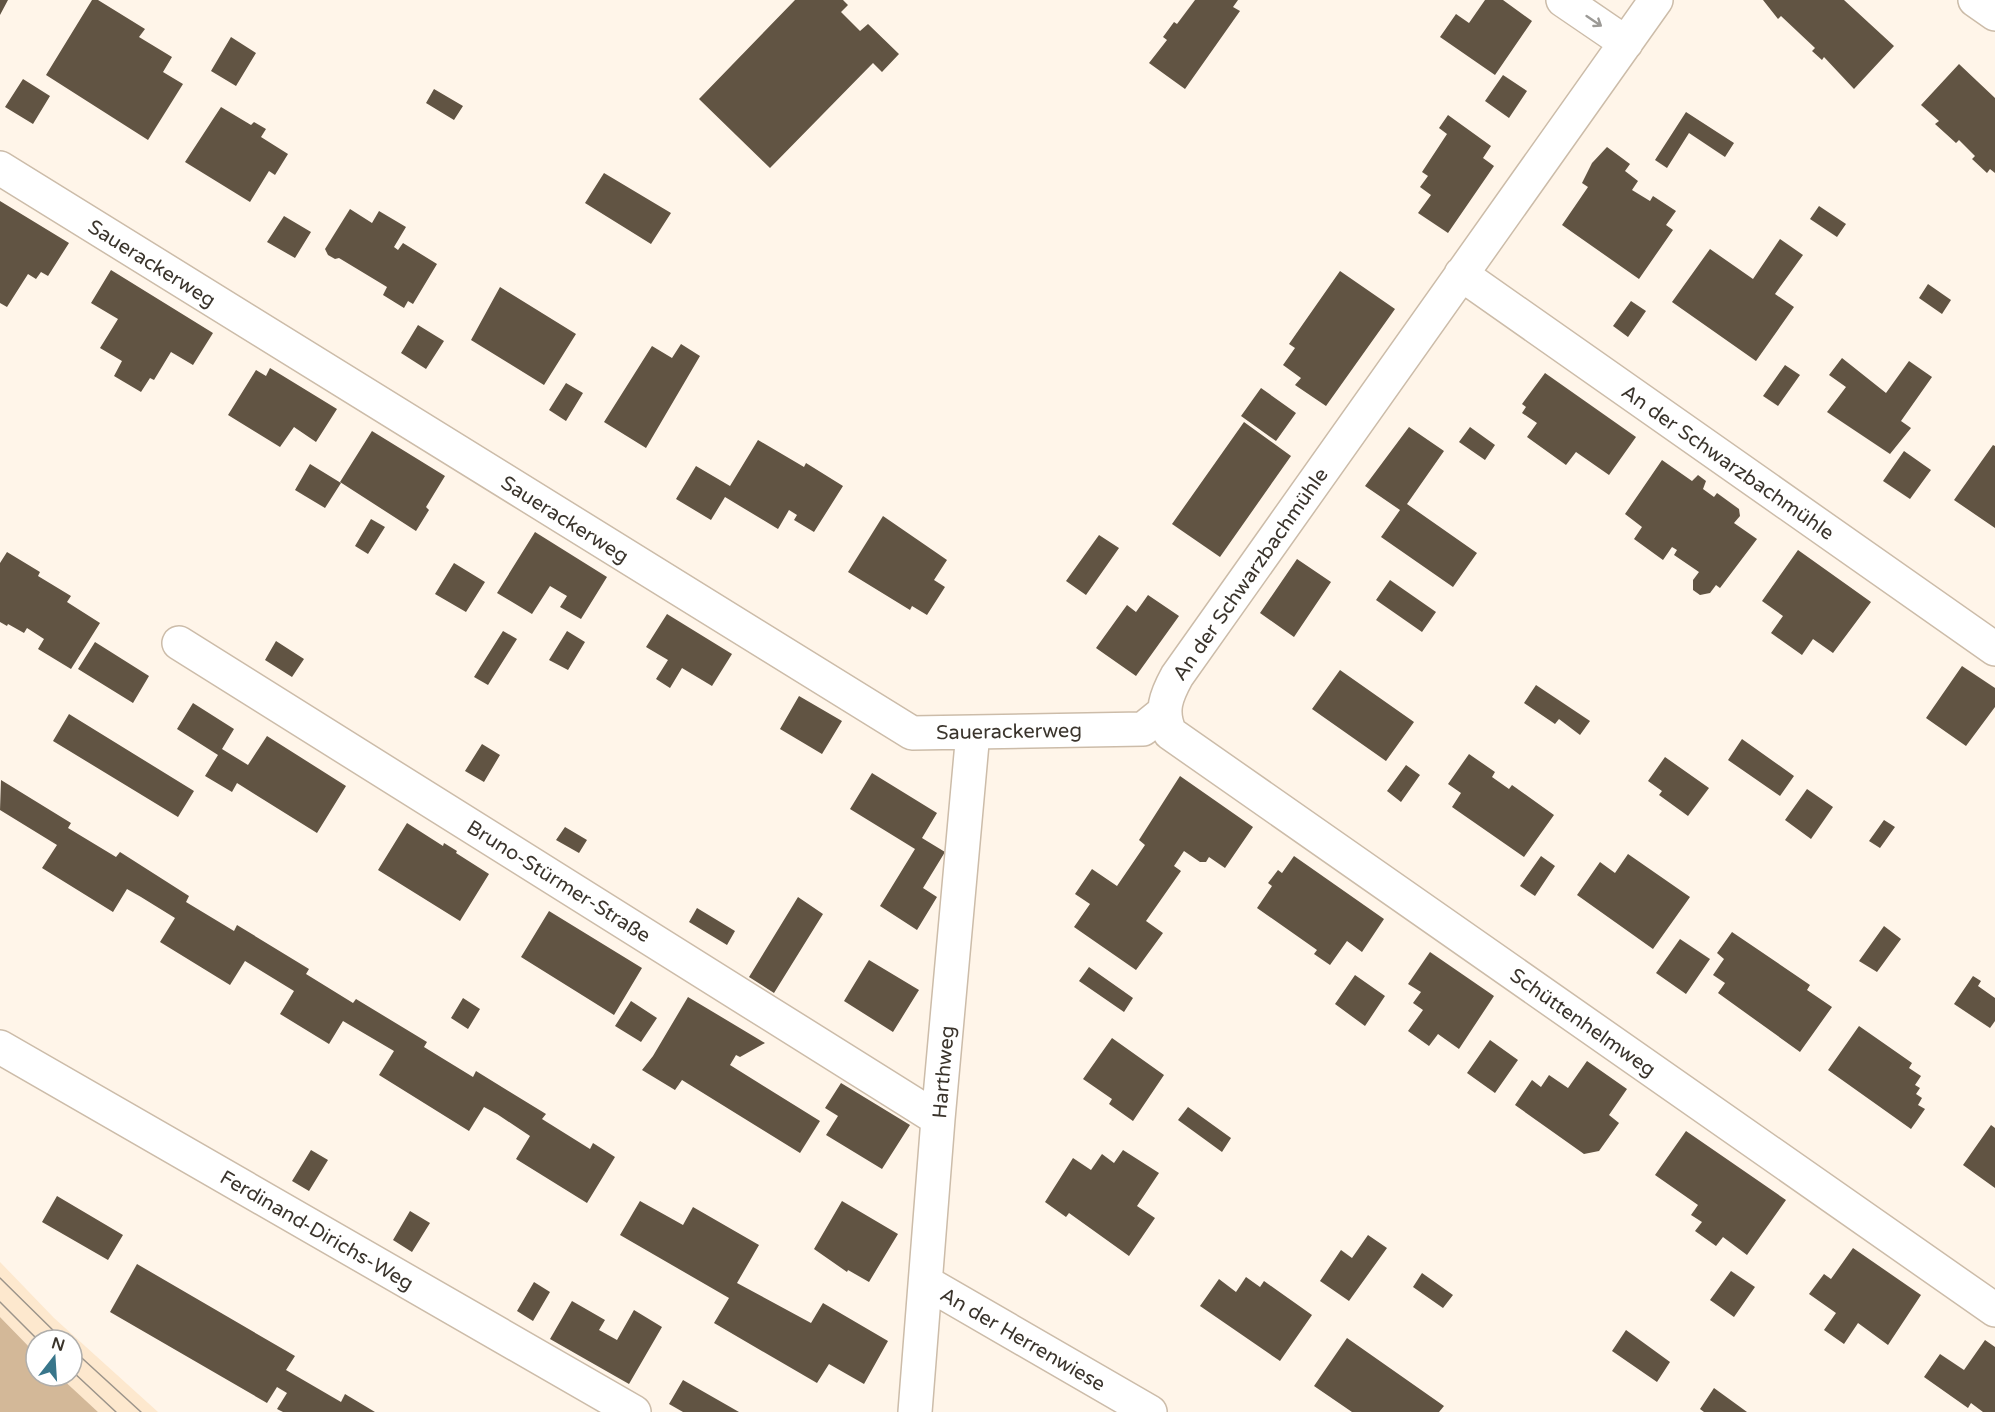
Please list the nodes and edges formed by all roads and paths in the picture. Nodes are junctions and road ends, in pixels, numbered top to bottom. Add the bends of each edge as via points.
1 (1563, 0) edge
2 (1656, 0) edge
3 (1975, 0) edge
4 (1995, 14) edge
5 (1626, 42) junction
6 (0, 168) edge
7 (1461, 274) junction
8 (179, 643) dead end
9 (1995, 649) edge
10 (1167, 722) junction
11 (973, 732) junction
12 (0, 1047) edge
13 (938, 1119) junction
14 (927, 1283) junction
15 (1995, 1310) edge
16 (634, 1412) edge
17 (915, 1412) edge
18 (1150, 1412) edge

1 -> 5 street
2 - 5 street, An der Schwarzbachmühle
3 - 4 street
5 - 7 street, An der Schwarzbachmühle
6 - 11 street, Sauerackerweg via 912,733
7 - 9 street, An der Schwarzbachmühle
7 - 10 street, An der Schwarzbachmühle via 1178,676 1167,694
8 - 13 street, Bruno-Stürmer-Straße
10 - 11 street, Sauerackerweg via 1143,729
10 - 15 street, Schüttenhelmweg
11 - 13 street, Harthweg
12 - 16 street, Ferdinand-Dirichs-Weg
13 - 14 street, Harthweg
14 - 17 street, Harthweg
14 - 18 street, An der Herrenwiese

